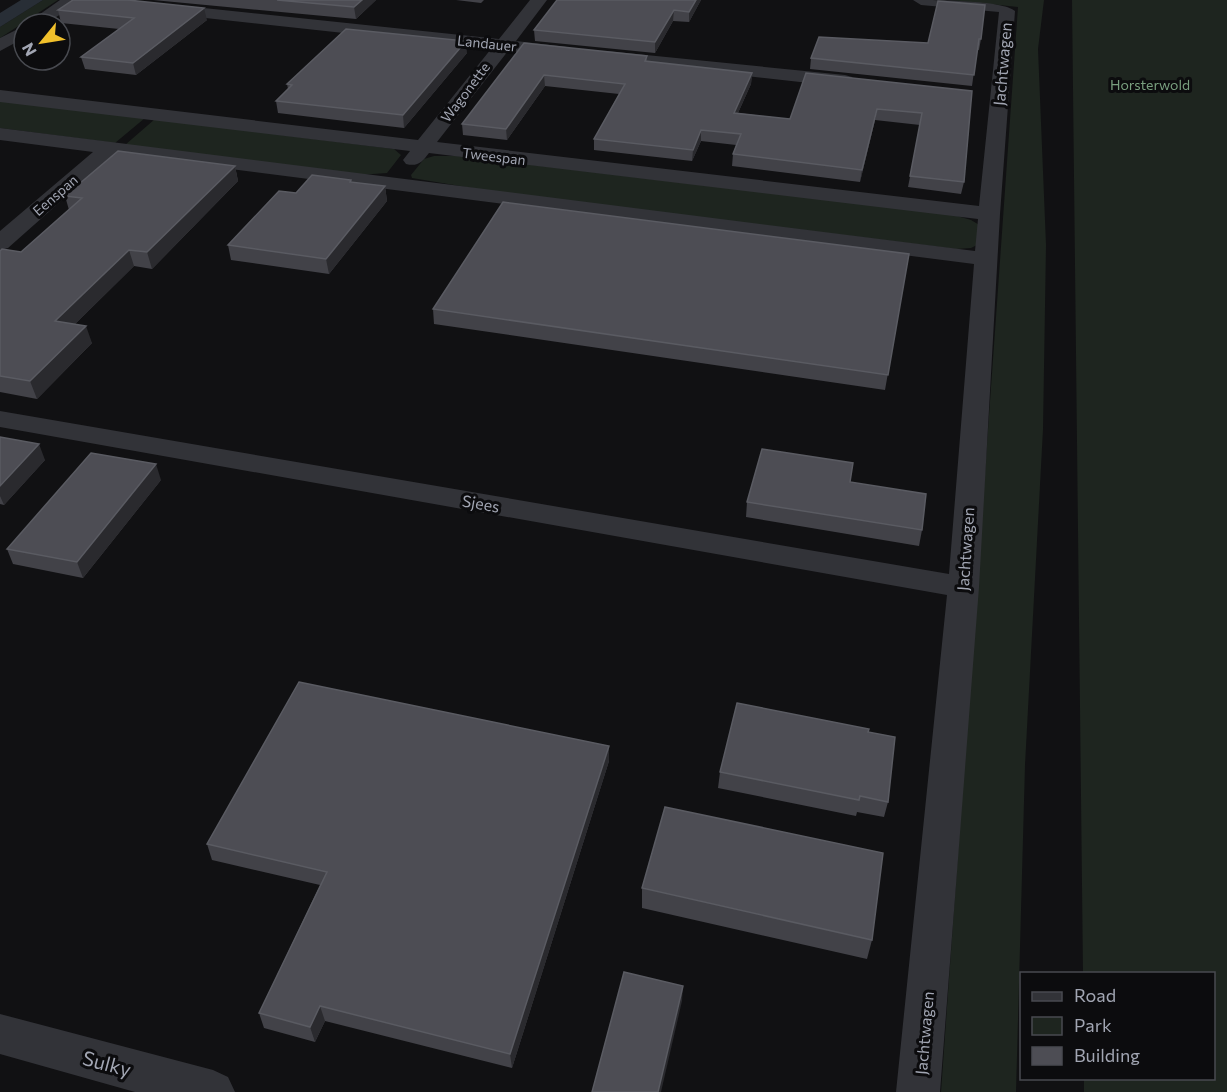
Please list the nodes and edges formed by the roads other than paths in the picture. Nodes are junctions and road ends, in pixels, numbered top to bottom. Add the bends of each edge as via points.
1 (71, 0) edge
2 (82, 0) edge
3 (539, 0) edge
4 (921, 0) edge
5 (52, 12) edge
6 (502, 45) junction
7 (858, 82) edge
8 (0, 96) edge
9 (0, 134) edge
10 (109, 148) junction
11 (423, 148) junction
12 (391, 184) junction
13 (989, 214) junction
14 (0, 243) edge
15 (986, 259) junction
16 (0, 419) edge
17 (963, 587) junction
18 (0, 1034) edge
19 (213, 1092) edge
20 (918, 1092) edge

1 - 5 street
2 - 6 street, Landauer
3 - 6 street, Wagonette
4 - 13 street, Jachtwagen via 1007,10 988,96
6 - 7 street, Landauer
6 - 11 street, Wagonette
8 - 11 street, Tweespan
9 - 10 street
10 - 12 street
10 - 14 street, Eenspan
11 - 12 street, Wagonette
11 - 13 street, Tweespan
12 - 15 street
13 - 15 street, Jachtwagen
15 - 17 street, Jachtwagen
16 - 17 street, Sjees
17 - 20 street, Jachtwagen
18 - 19 street, Sulky

